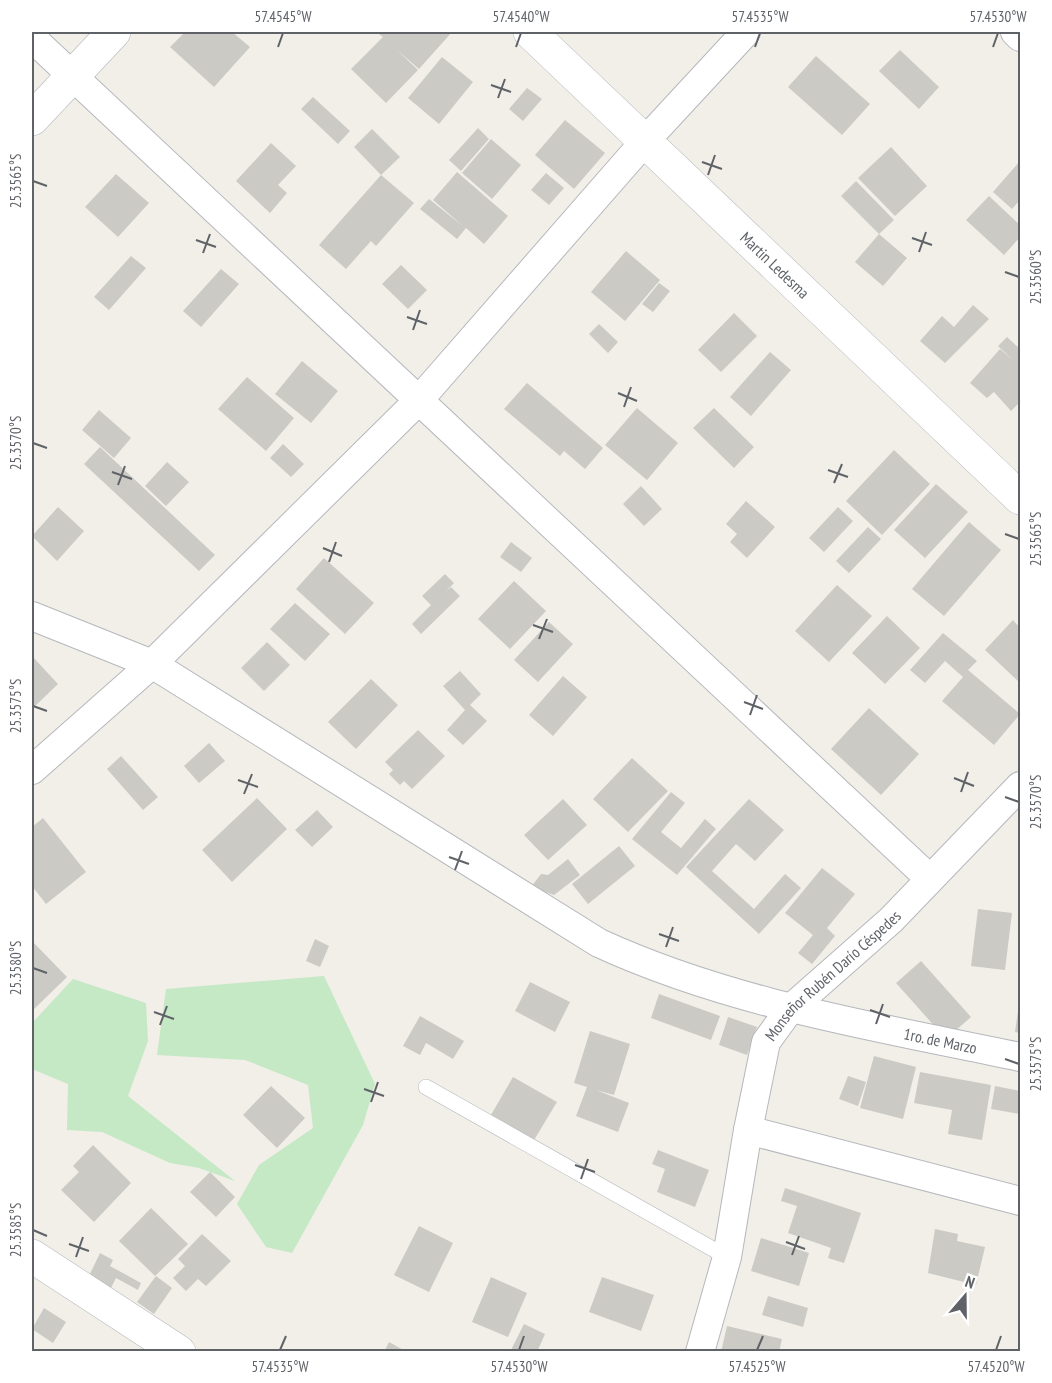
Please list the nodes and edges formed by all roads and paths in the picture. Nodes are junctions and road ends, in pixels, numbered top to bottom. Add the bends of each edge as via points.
1 (114, 32) edge
2 (530, 32) edge
3 (746, 32) edge
4 (1015, 32) edge
5 (1020, 37) edge
6 (32, 38) edge
7 (73, 74) junction
8 (32, 119) edge
9 (646, 140) junction
10 (419, 400) junction
11 (1020, 498) edge
12 (32, 616) edge
13 (152, 664) junction
14 (32, 770) edge
15 (1020, 786) edge
16 (930, 879) junction
17 (790, 1009) junction
18 (1020, 1057) edge
19 (426, 1087) dead end
20 (748, 1130) junction
21 (1020, 1201) edge
22 (32, 1256) edge
23 (727, 1257) junction
24 (179, 1352) edge
25 (700, 1352) edge

1 - 7 street
2 - 9 street, Martin Ledesma
3 - 9 street
4 - 5 street
6 - 7 street
7 - 8 street
7 - 10 street
9 - 10 street
9 - 11 street, Martin Ledesma
10 - 13 street
10 - 16 street
12 - 13 street, 1ro. de Marzo
13 - 14 street
13 - 17 street, 1ro. de Marzo via 599,943 650,966
15 - 16 street, Monseñor Rubén Darío Céspedes
16 - 17 street, Monseñor Rubén Darío Céspedes via 891,920
17 - 18 street, 1ro. de Marzo
17 - 20 street, Monseñor Rubén Darío Céspedes via 766,1042
19 - 23 lane
20 - 21 street
20 - 23 street, Monseñor Rubén Darío Céspedes
22 - 24 street
23 - 25 street, Monseñor Rubén Darío Céspedes

